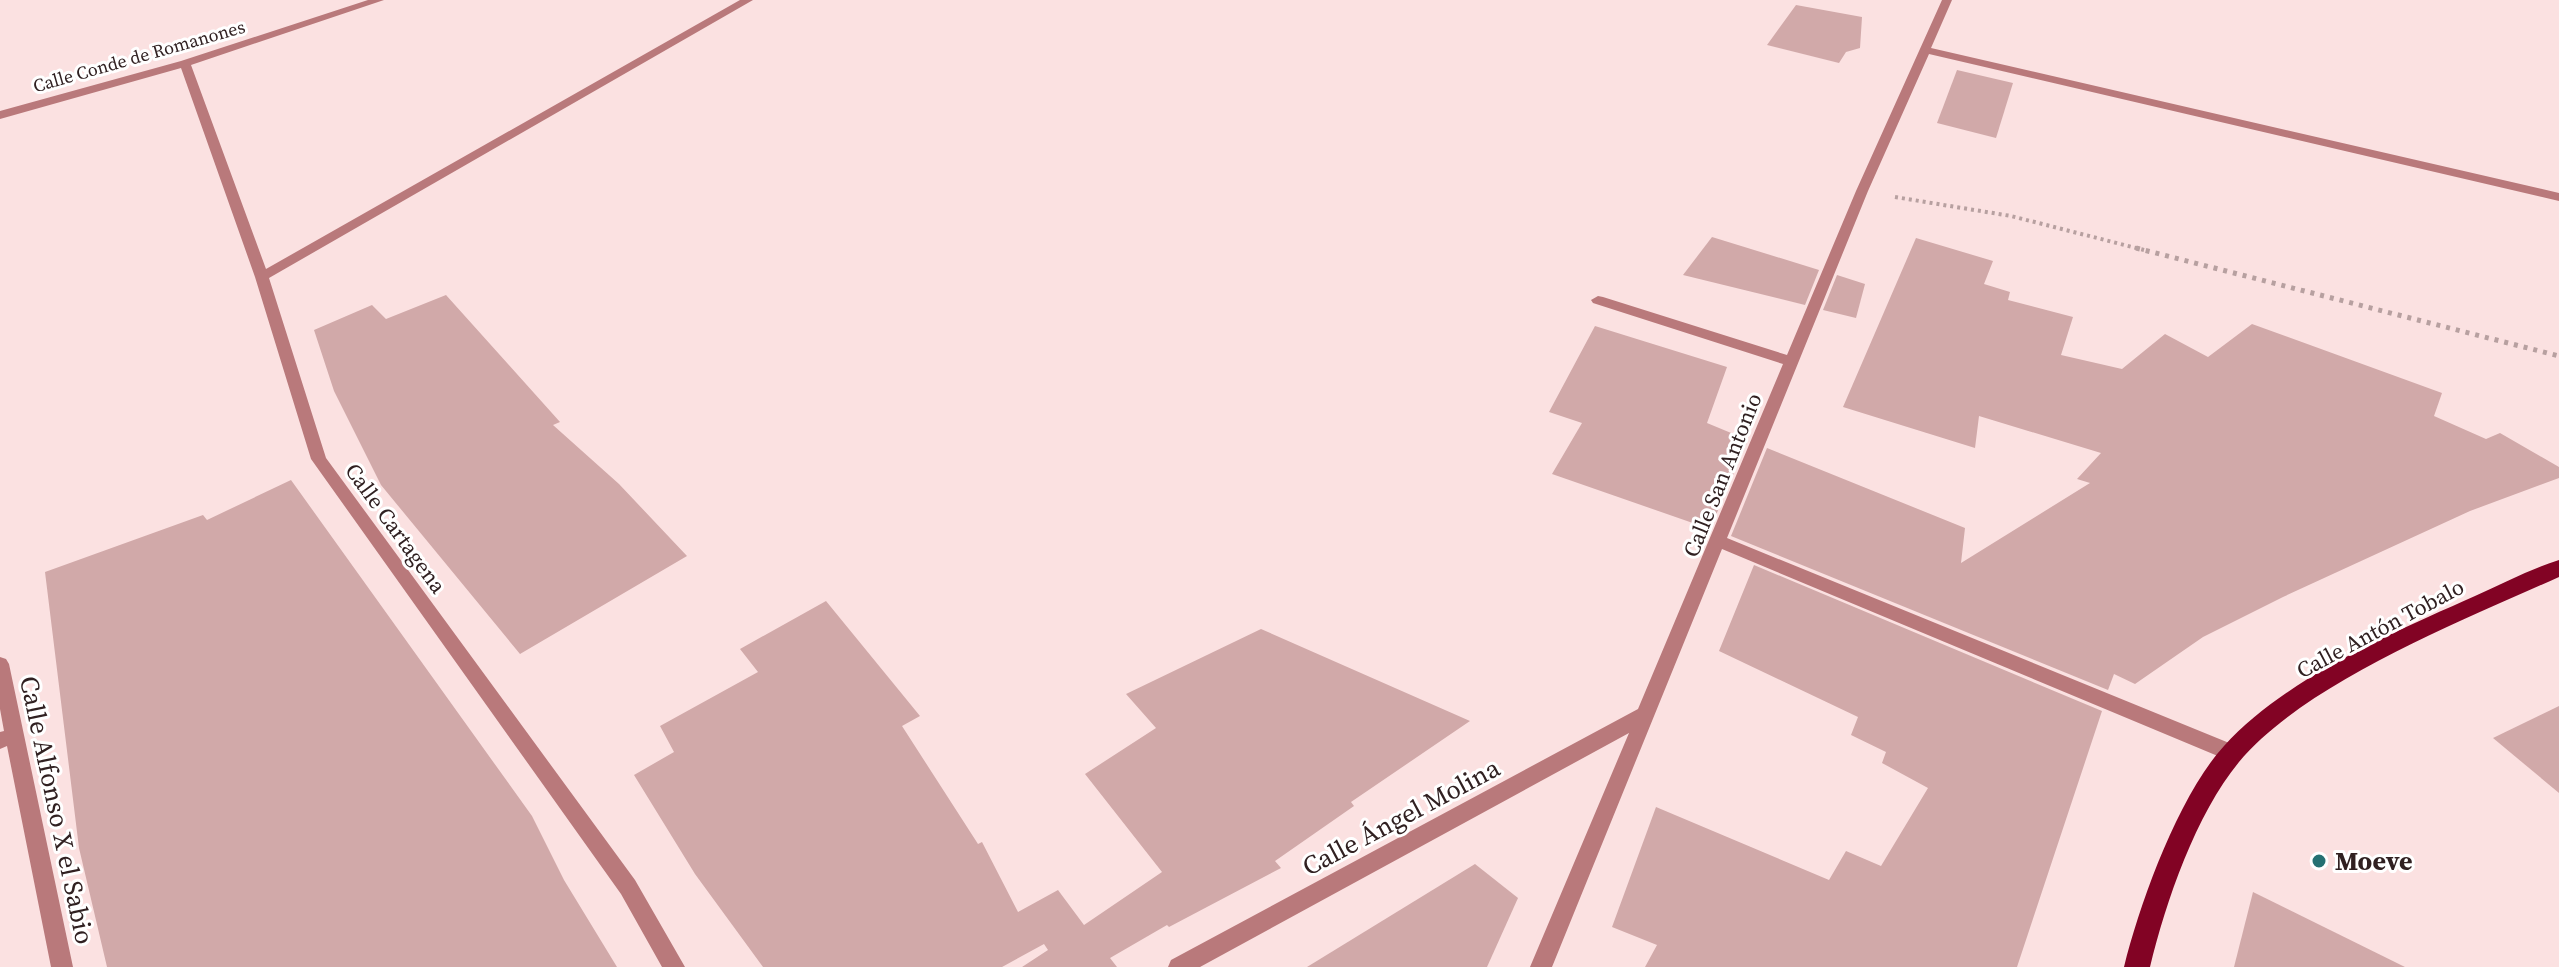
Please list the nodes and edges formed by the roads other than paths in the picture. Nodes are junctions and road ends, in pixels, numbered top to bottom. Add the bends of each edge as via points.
1 (379, 0) edge
2 (748, 0) edge
3 (1947, 0) edge
4 (1926, 50) junction
5 (185, 63) junction
6 (0, 115) edge
7 (2559, 197) edge
8 (262, 277) junction
9 (1598, 300) dead end
10 (1792, 362) junction
11 (1719, 541) junction
12 (2559, 568) edge
13 (0, 664) edge
14 (1648, 713) junction
15 (8, 737) edge
16 (2232, 753) junction
17 (62, 967) edge
18 (674, 967) edge
19 (1179, 967) edge
20 (1541, 967) edge
21 (2137, 967) edge

1 - 5 street, Calle Conde de Romanones
2 - 8 street
3 - 4 street, Calle San Antonio
4 - 7 street
4 - 10 street, Calle San Antonio
5 - 6 street, Calle Conde de Romanones
5 - 8 street, Calle Cartagena
8 - 18 street, Calle Cartagena via 319,459 628,887
9 - 10 street
10 - 11 street, Calle San Antonio
11 - 14 street, Calle San Antonio
11 - 16 street
12 - 16 main road, Calle Antón Tobalo via 2421,632 2306,694
13 - 15 street, Calle Alfonso X el Sabio
14 - 19 street, Calle Ángel Molina
14 - 20 street, Calle San Antonio
15 - 17 street, Calle Alfonso X el Sabio
16 - 21 main road, Calle Antón Tobalo via 2204,797 2144,932

